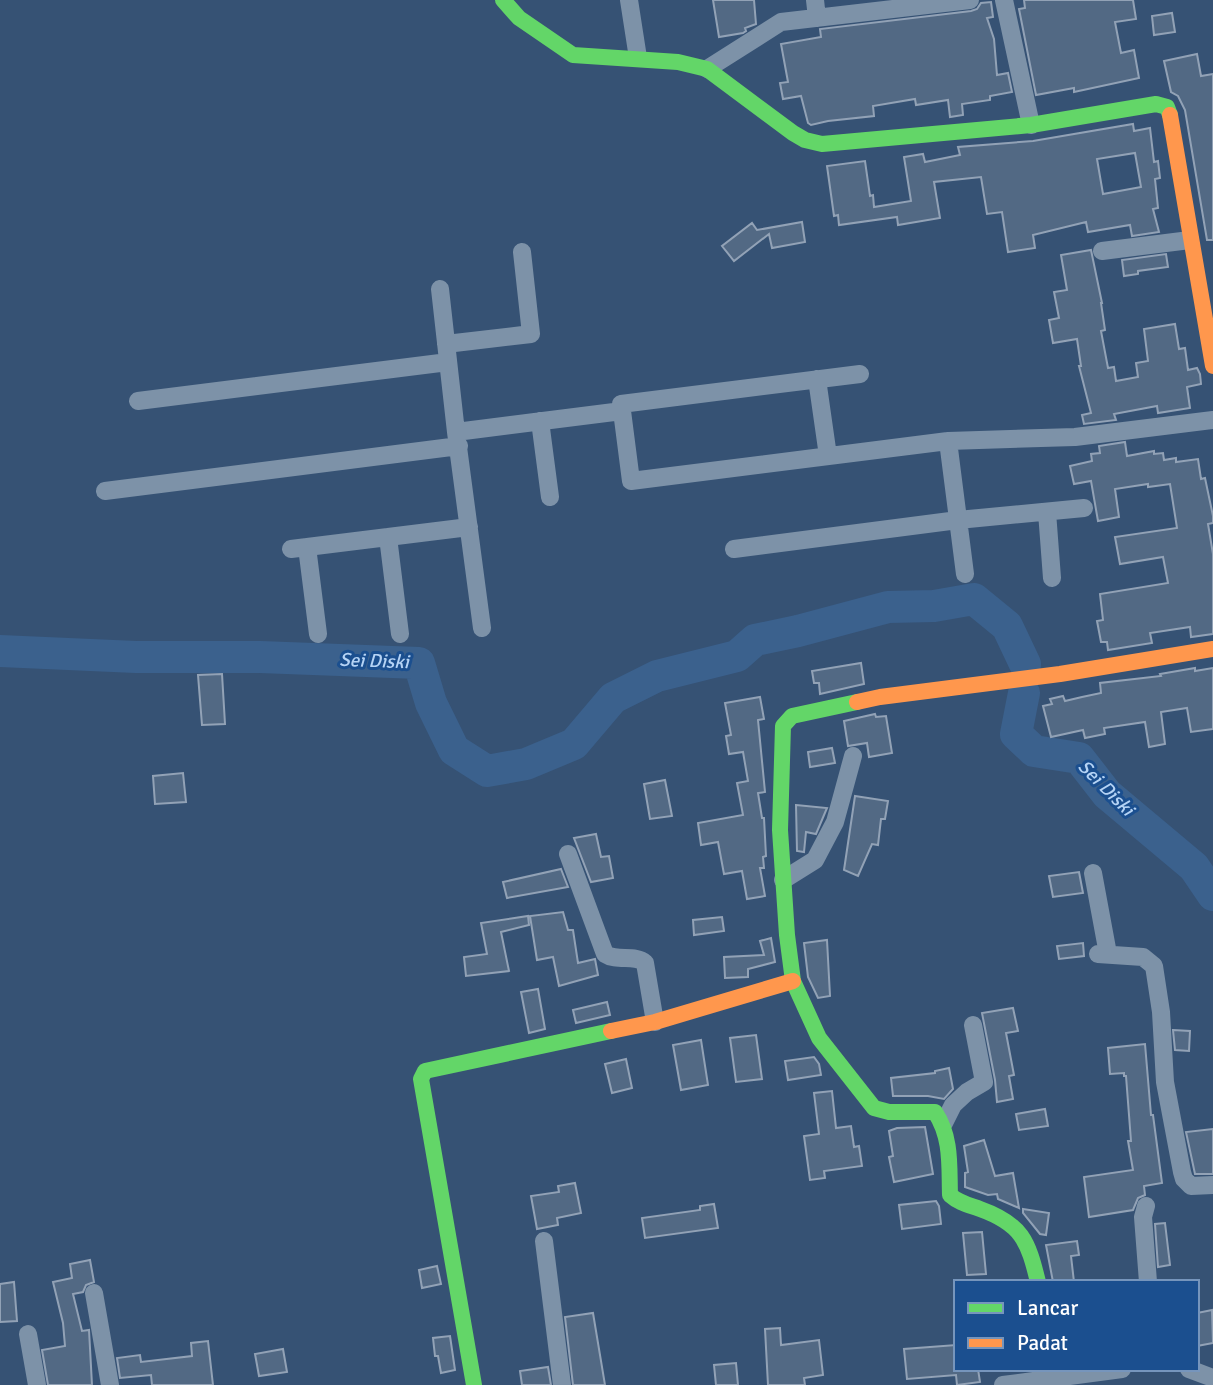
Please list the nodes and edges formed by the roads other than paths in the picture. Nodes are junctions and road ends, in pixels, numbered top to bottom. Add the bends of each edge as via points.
1 (503, 0) edge
2 (629, 0) edge
3 (815, 0) edge
4 (970, 0) edge
5 (1004, 0) edge
6 (817, 18) junction
7 (638, 58) junction
8 (707, 69) junction
9 (1031, 125) junction
10 (1190, 240) junction
11 (1102, 251) dead end
12 (522, 252) dead end
13 (440, 289) dead end
14 (1206, 289) edge
15 (447, 353) junction
16 (1213, 366) edge
17 (860, 374) dead end
18 (817, 379) junction
19 (138, 401) dead end
20 (622, 411) junction
21 (1213, 420) edge
22 (540, 421) junction
23 (458, 439) junction
24 (948, 441) junction
25 (828, 456) junction
26 (105, 491) dead end
27 (550, 498) dead end
28 (1084, 509) dead end
29 (1047, 512) junction
30 (958, 520) junction
31 (469, 527) junction
32 (388, 537) junction
33 (734, 549) dead end
34 (965, 574) dead end
35 (1052, 578) dead end
36 (482, 628) dead end
37 (318, 634) dead end
38 (400, 634) dead end
39 (1213, 649) edge
40 (853, 756) dead end
41 (568, 854) dead end
42 (1093, 873) dead end
43 (783, 880) junction
44 (793, 981) junction
45 (655, 1023) junction
46 (973, 1025) dead end
47 (944, 1123) junction
48 (1213, 1185) edge
49 (1146, 1206) dead end
50 (544, 1241) dead end
51 (1037, 1280) edge
52 (1148, 1280) edge
53 (94, 1293) dead end
54 (28, 1334) dead end
55 (1090, 1371) edge
56 (1194, 1371) edge
57 (1058, 1373) edge
58 (1213, 1378) edge
59 (37, 1385) edge
60 (110, 1385) edge
61 (474, 1385) edge
62 (562, 1385) edge
63 (1003, 1385) edge

1 - 7 street via 519,18 573,55
2 - 7 street
3 - 6 street
4 - 6 street
5 - 9 street
6 - 8 street via 781,22
7 - 8 street
8 - 9 street via 793,133 822,144
9 - 10 street via 1156,104 1167,107
10 - 11 street
10 - 14 street
12 - 15 street via 531,334
13 - 15 street
14 - 16 street
15 - 19 street
15 - 23 street
17 - 18 street
18 - 20 street via 621,404
18 - 25 street
20 - 22 street
20 - 25 street via 631,481
21 - 24 street via 1075,437
22 - 23 street
22 - 27 street
23 - 26 street
23 - 31 street
24 - 25 street
24 - 30 street
28 - 29 street
29 - 30 street
29 - 35 street
30 - 33 street
30 - 34 street
31 - 32 street
31 - 36 street
32 - 37 street via 299,548
32 - 38 street
39 - 43 street via 880,697 792,716 783,726 781,745
40 - 43 street via 835,822 815,860
41 - 45 street via 605,954 645,963
42 - 48 street via 1103,954 1143,957 1154,966 1165,1082 1184,1179 1191,1186
43 - 44 street
44 - 45 street
44 - 47 street via 819,1038 874,1108 885,1113 934,1112
45 - 61 street via 442,1066 422,1075
46 - 47 street via 984,1082 953,1105
47 - 51 street via 950,1195 1006,1219 1018,1230 1027,1239
49 - 52 street
50 - 62 street
53 - 60 street
54 - 59 street
55 - 57 street
56 - 58 street
57 - 63 street

